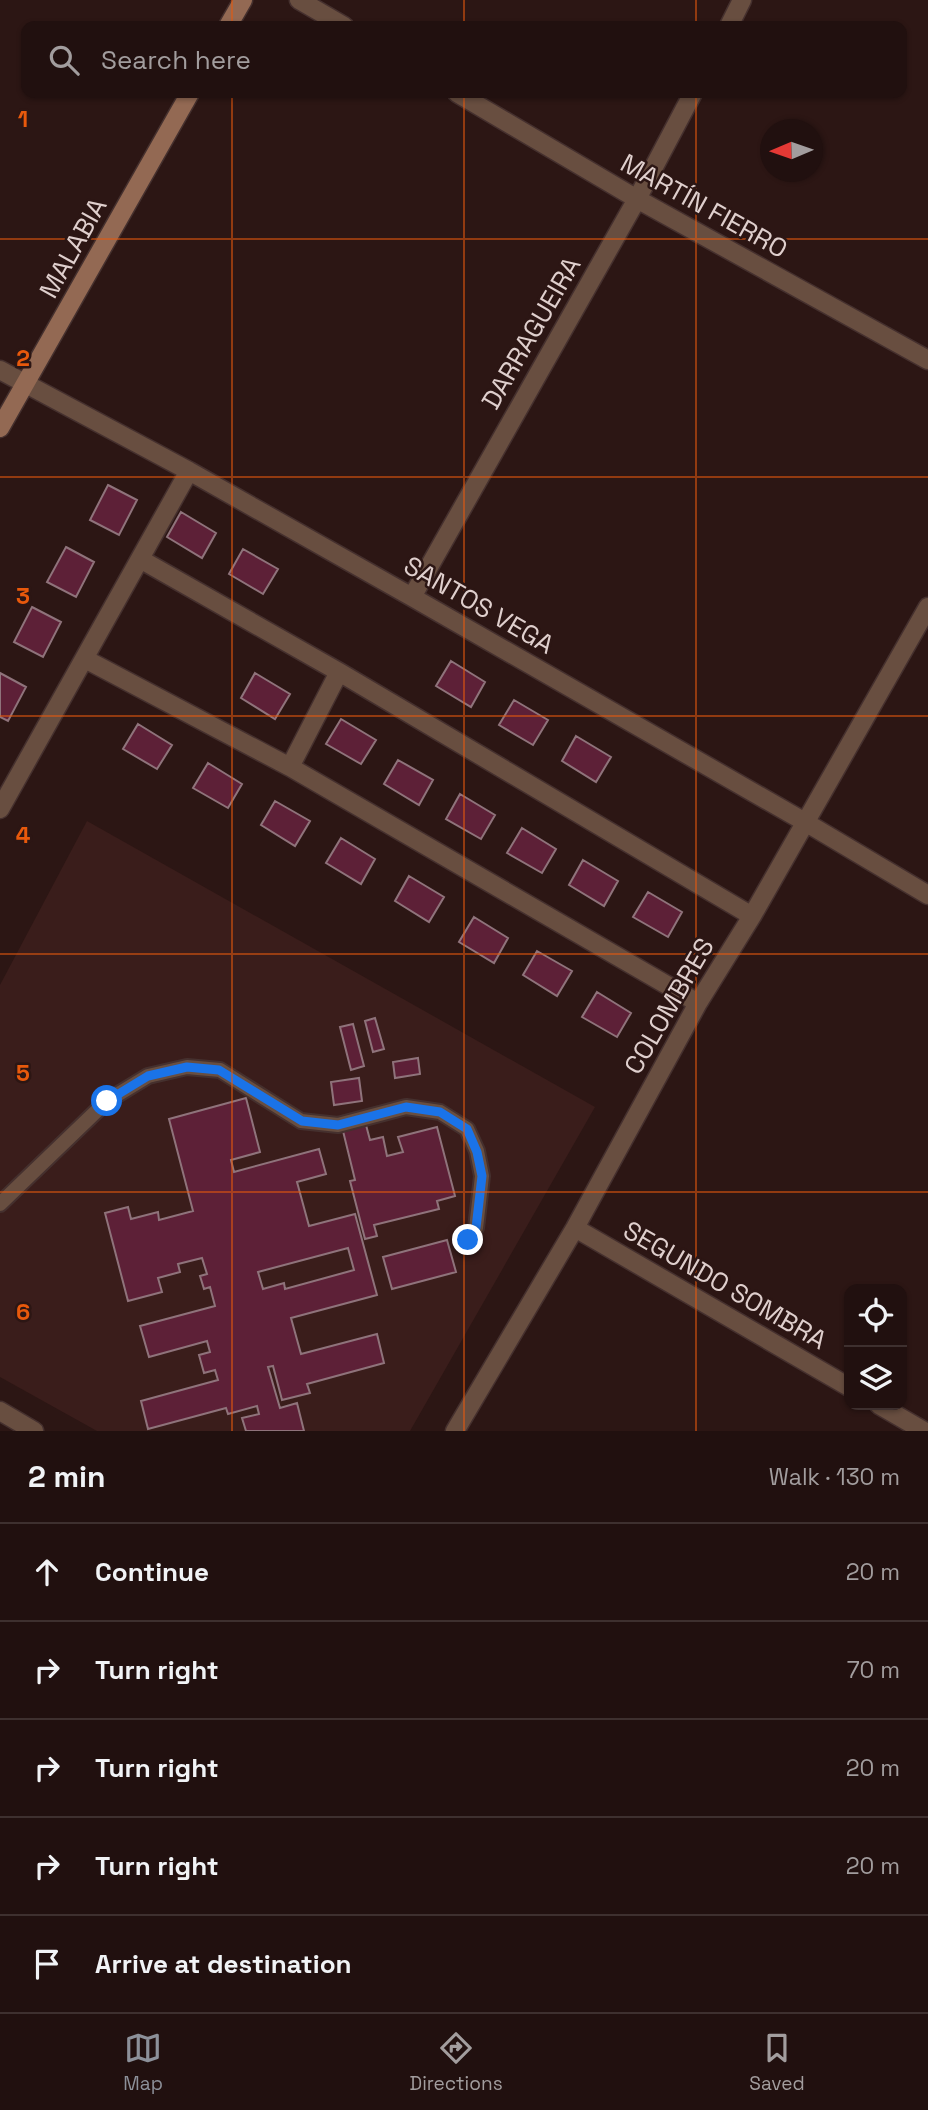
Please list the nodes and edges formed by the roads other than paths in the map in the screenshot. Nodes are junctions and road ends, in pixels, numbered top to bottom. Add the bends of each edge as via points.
1 (243, 0) edge
2 (299, 0) edge
3 (743, 0) edge
4 (231, 21) edge
5 (335, 21) edge
6 (732, 21) edge
7 (187, 98) edge
8 (465, 98) edge
9 (690, 98) edge
10 (637, 199) junction
11 (928, 360) edge
12 (0, 370) edge
13 (26, 384) junction
14 (0, 429) edge
15 (189, 471) junction
16 (140, 559) junction
17 (412, 597) junction
18 (928, 607) edge
19 (85, 659) junction
20 (339, 672) junction
21 (290, 767) junction
22 (0, 809) edge
23 (805, 822) junction
24 (928, 895) edge
25 (752, 916) junction
26 (698, 1003) junction
27 (0, 1204) edge
28 (575, 1228) junction
29 (468, 1240) dead end
30 (844, 1384) edge
31 (888, 1410) edge
32 (6, 1420) edge
33 (34, 1431) edge
34 (455, 1431) edge
35 (925, 1431) edge

1 - 4 main road
2 - 5 street
3 - 6 street
7 - 13 main road, MALABIA
8 - 10 street, MARTÍN FIERRO
9 - 10 street, DARRAGUEIRA
10 - 11 street, MARTÍN FIERRO
10 - 17 street, DARRAGUEIRA
12 - 13 street, SANTOS VEGA
13 - 14 main road, MALABIA
13 - 15 street, SANTOS VEGA
15 - 16 street
15 - 17 street, SANTOS VEGA
16 - 19 street
16 - 20 street
17 - 23 street, SANTOS VEGA
18 - 23 street, COLOMBRES
19 - 21 street
19 - 22 street
20 - 21 street
20 - 25 street
21 - 26 street
23 - 24 street, SANTOS VEGA
23 - 25 street, COLOMBRES
25 - 26 street, COLOMBRES
26 - 28 street, COLOMBRES
27 - 29 lane via 107,1101 148,1076 187,1067 219,1070 302,1121 338,1125 406,1107 440,1112 467,1129 482,1176 476,1228
28 - 30 street, SEGUNDO SOMBRA
28 - 34 street, COLOMBRES
31 - 35 street
32 - 33 street

